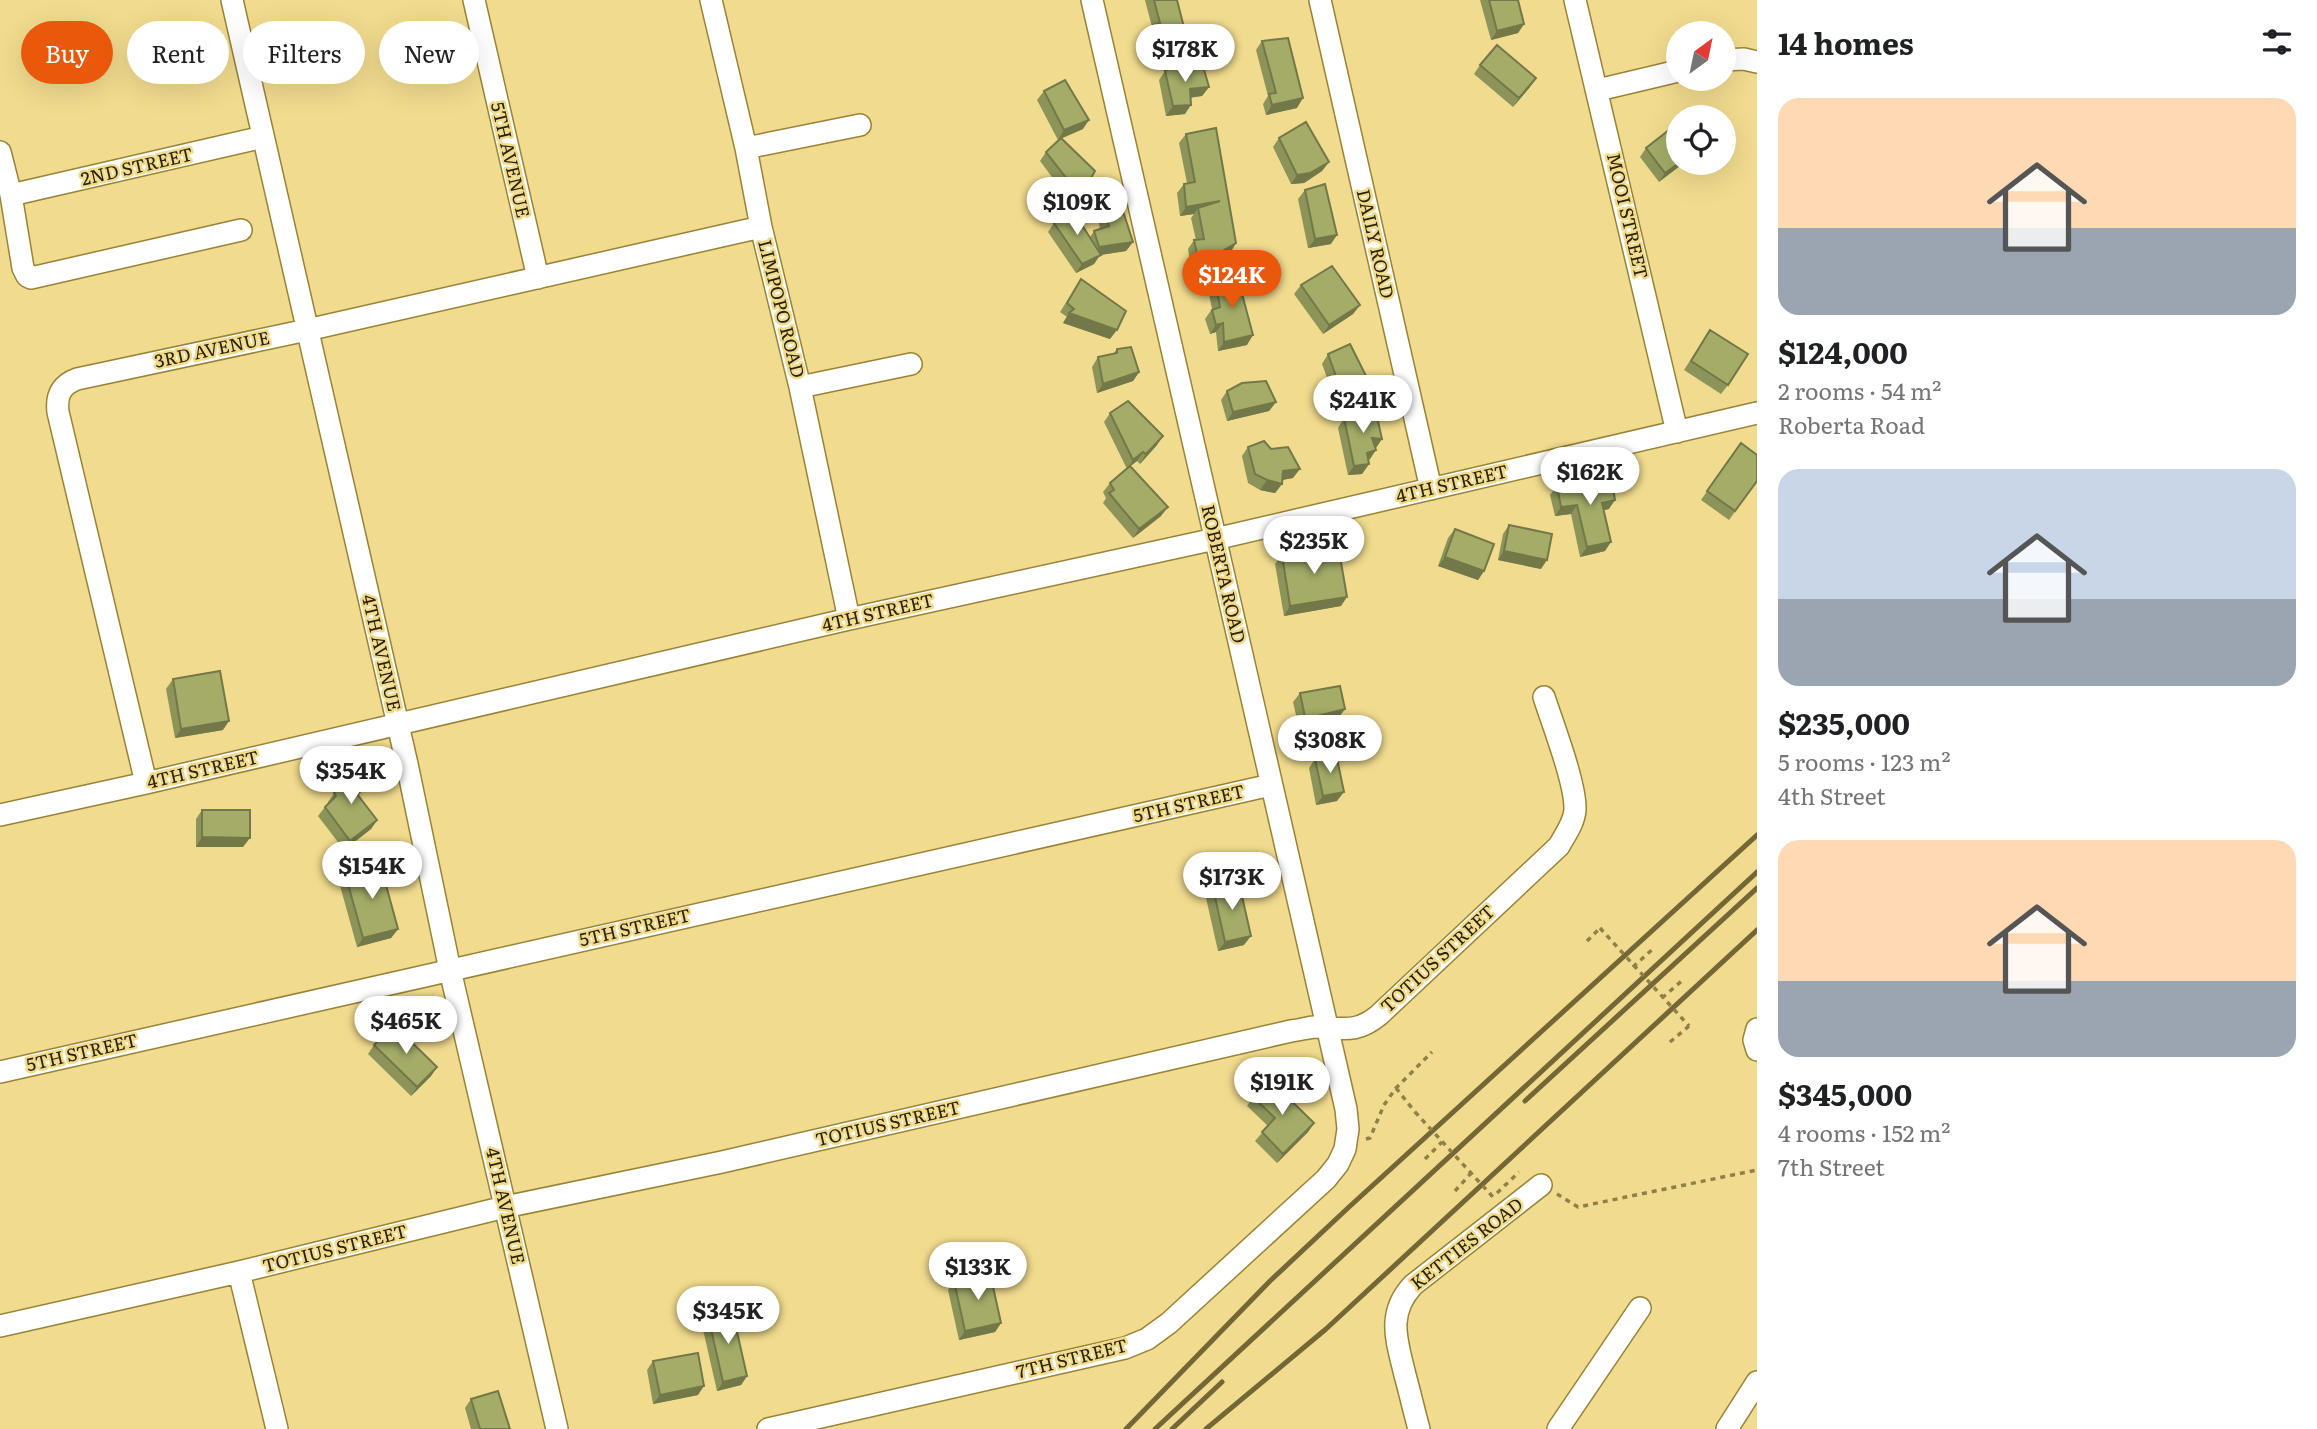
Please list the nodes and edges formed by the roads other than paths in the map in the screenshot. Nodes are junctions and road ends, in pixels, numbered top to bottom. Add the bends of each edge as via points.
1 (232, 0) edge
2 (474, 0) edge
3 (711, 0) edge
4 (1092, 0) edge
5 (1320, 0) edge
6 (1576, 0) edge
7 (1736, 60) edge
8 (1757, 62) edge
9 (1666, 74) edge
10 (1598, 90) junction
11 (860, 125) dead end
12 (263, 137) junction
13 (747, 148) junction
14 (0, 152) edge
15 (10, 195) junction
16 (761, 227) junction
17 (241, 230) dead end
18 (538, 278) junction
19 (307, 330) junction
20 (911, 364) dead end
21 (800, 387) junction
22 (1757, 413) edge
23 (1677, 432) junction
24 (1431, 489) junction
25 (1215, 539) junction
26 (849, 619) junction
27 (1544, 697) dead end
28 (397, 724) junction
29 (146, 783) junction
30 (1271, 785) junction
31 (0, 815) edge
32 (450, 970) junction
33 (1329, 1028) junction
34 (1757, 1029) edge
35 (1757, 1050) edge
36 (0, 1072) edge
37 (1345, 1149) joint
38 (1541, 1185) road end
39 (505, 1207) junction
40 (239, 1272) junction
41 (1640, 1308) dead end
42 (0, 1326) edge
43 (1757, 1382) edge
44 (277, 1429) edge
45 (557, 1429) edge
46 (768, 1429) edge
47 (1419, 1429) edge
48 (1558, 1429) edge
49 (1727, 1429) edge

1 - 12 street, 4TH AVENUE
2 - 18 street, 5TH AVENUE
3 - 13 street, LIMPOPO ROAD
4 - 25 street, ROBERTA ROAD
5 - 24 street, DAILY ROAD
6 - 10 street, MOOI STREET
7 - 8 street
9 - 10 street
10 - 23 street, MOOI STREET
11 - 13 street
12 - 15 street, 2ND STREET
12 - 19 street, 4TH AVENUE
13 - 16 street, LIMPOPO ROAD
14 - 15 street
15 - 17 street via 23,268 32,278
16 - 18 street, 3RD AVENUE
16 - 21 street, LIMPOPO ROAD
18 - 19 street, 3RD AVENUE
19 - 28 street, 4TH AVENUE
19 - 29 street, 3RD AVENUE via 77,379 59,392 58,412
20 - 21 street
21 - 26 street, LIMPOPO ROAD
22 - 23 street, 4TH STREET
23 - 24 street, 4TH STREET
24 - 25 street, 4TH STREET
25 - 26 street, 4TH STREET
25 - 30 street, ROBERTA ROAD
26 - 28 street, 4TH STREET
27 - 33 street, TOTIUS STREET via 1573,792 1575,812 1559,846 1369,1024 1346,1030
28 - 29 street, 4TH STREET
28 - 32 street, 4TH AVENUE
29 - 31 street, 4TH STREET
30 - 32 street, 5TH STREET
30 - 33 street, ROBERTA ROAD
32 - 36 street, 5TH STREET
32 - 39 street, 4TH AVENUE
33 - 37 street, ROBERTA ROAD via 1346,1109
33 - 39 street, TOTIUS STREET via 1291,1031 736,1159
34 - 35 street
37 - 46 street, 7TH STREET via 1326,1179 1147,1339
38 - 47 street, KETTIES ROAD via 1402,1298 1395,1335
39 - 40 street, TOTIUS STREET
39 - 45 street, 4TH AVENUE
40 - 42 street, TOTIUS STREET
40 - 44 street
41 - 48 street
43 - 49 street

